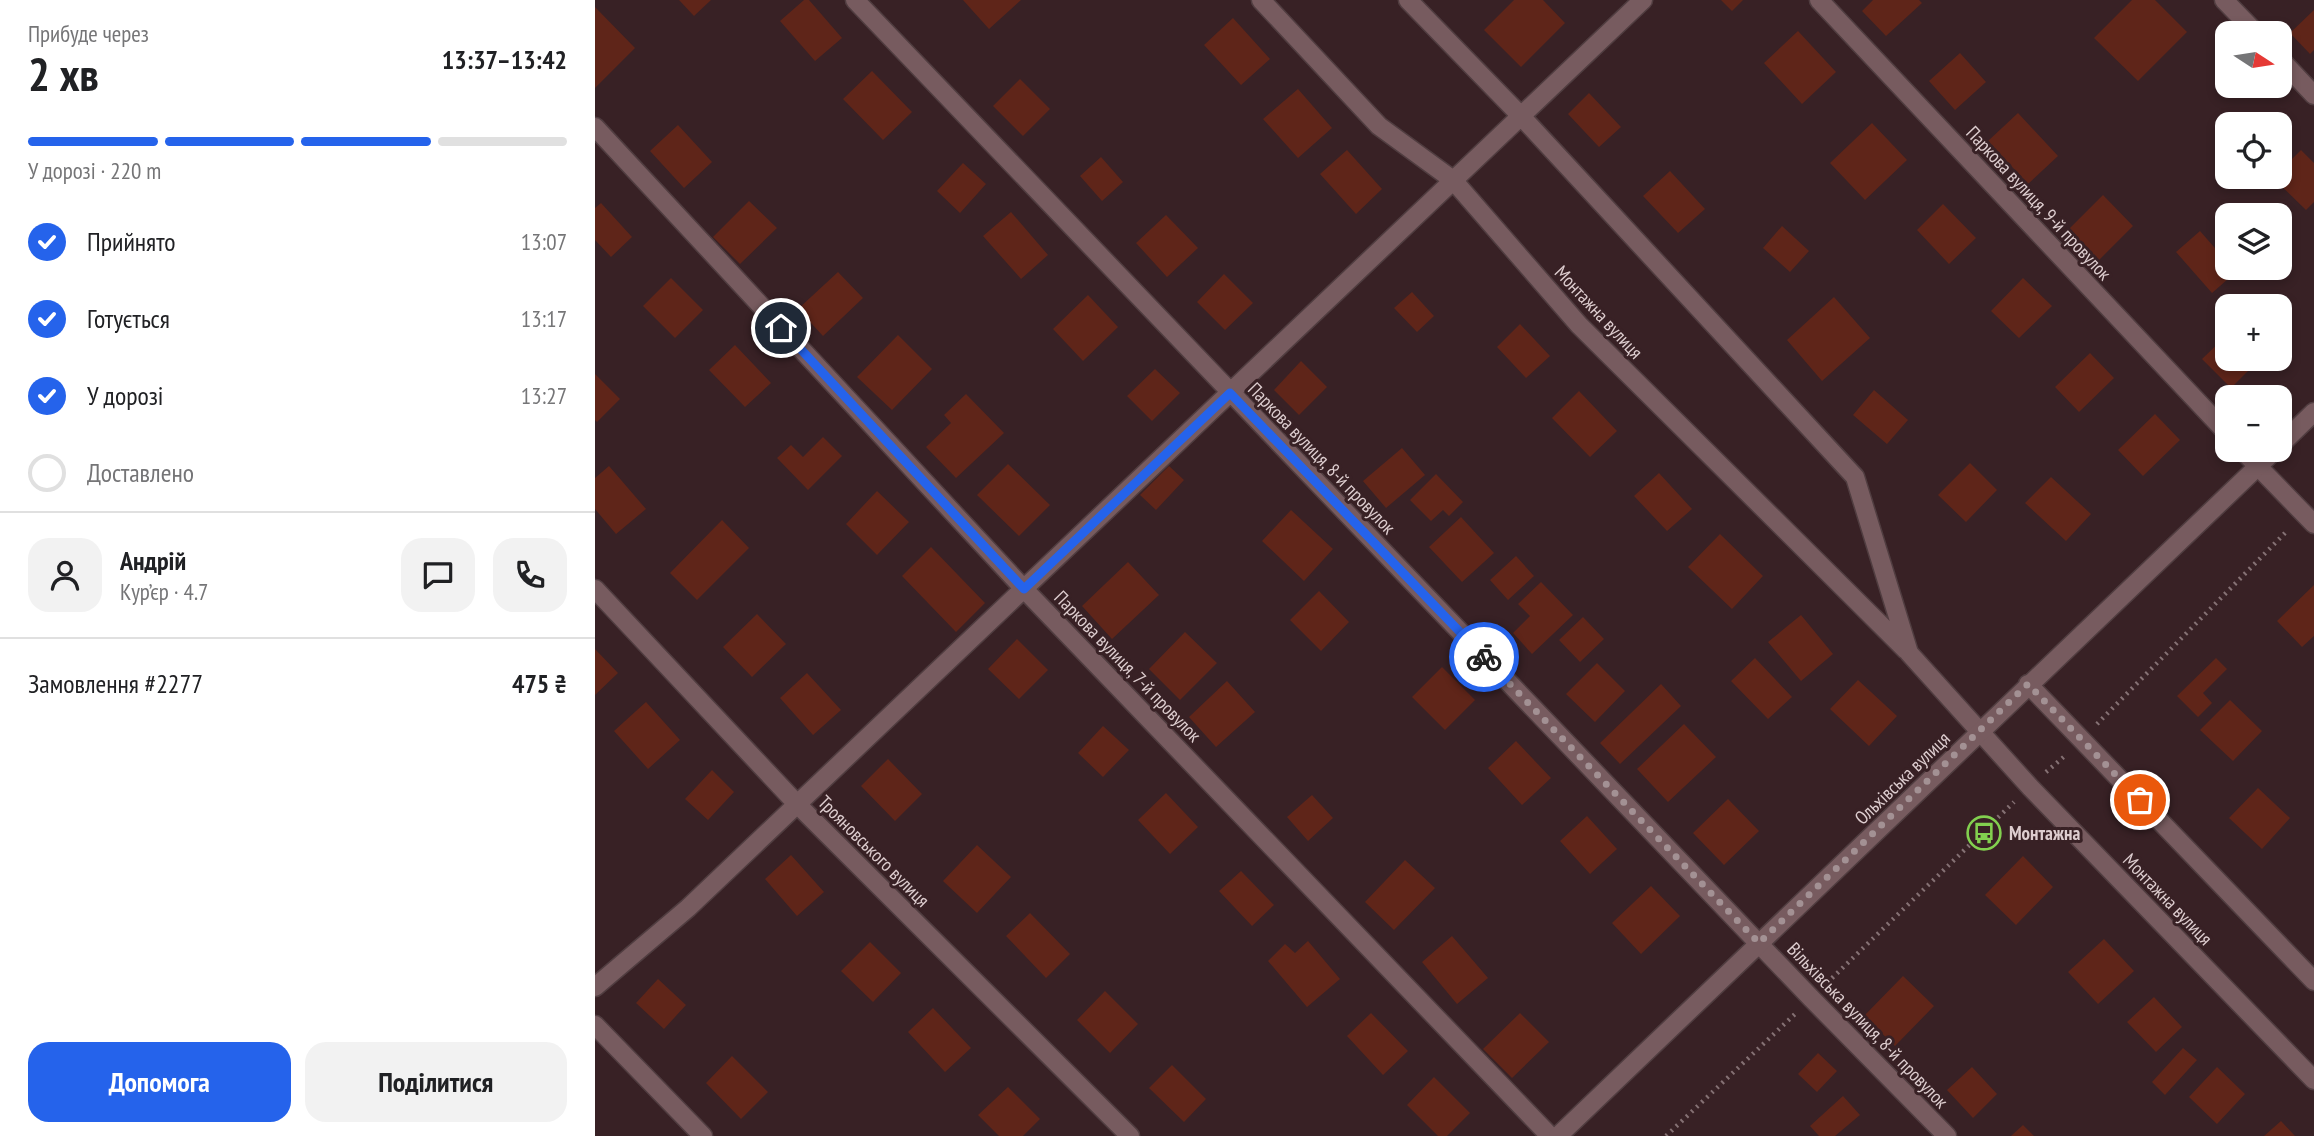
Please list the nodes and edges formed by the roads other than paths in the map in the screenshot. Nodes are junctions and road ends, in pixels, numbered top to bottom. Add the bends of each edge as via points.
1 (855, 0) edge
2 (1261, 0) edge
3 (1408, 0) edge
4 (1643, 0) edge
5 (1819, 0) edge
6 (2224, 0) edge
7 (2244, 21) edge
8 (2293, 73) edge
9 (2314, 95) edge
10 (1521, 116) junction
11 (595, 127) edge
12 (1453, 180) junction
13 (1230, 393) junction
14 (2314, 412) edge
15 (2215, 420) edge
16 (2292, 433) edge
17 (2254, 462) edge
18 (2262, 462) edge
19 (2258, 466) junction
20 (2309, 519) edge
21 (595, 589) edge
22 (1024, 589) junction
23 (1909, 653) junction
24 (2028, 684) junction
25 (1982, 731) junction
26 (797, 804) junction
27 (1759, 943) junction
28 (2314, 981) edge
29 (595, 987) edge
30 (595, 1025) edge
31 (2314, 1080) edge
32 (703, 1136) edge
33 (1130, 1136) edge
34 (1550, 1136) edge
35 (1558, 1136) edge
36 (1947, 1136) edge

1 - 13 street, Паркова вулиця, 8-й провулок
2 - 12 street, Монтажна вулиця via 1379,126
3 - 10 street, Монтажна вулиця
4 - 10 street
5 - 15 street, Паркова вулиця, 9-й провулок
6 - 7 street
8 - 9 street
10 - 12 street
10 - 23 street, Монтажна вулиця via 1855,477
11 - 22 street, Паркова вулиця, 7-й провулок
12 - 13 street
12 - 23 street, Монтажна вулиця via 1579,325
13 - 22 street
13 - 27 street, Паркова вулиця, 8-й провулок
14 - 16 street
17 - 19 street
18 - 19 street, Ольхівська вулиця
19 - 20 street
19 - 24 street, Ольхівська вулиця
21 - 26 street, Трояновського вулиця
22 - 26 street
22 - 34 street, Паркова вулиця, 7-й провулок
23 - 25 street, Монтажна вулиця
24 - 25 street, Ольхівська вулиця
24 - 28 street
25 - 27 street, Ольхівська вулиця
25 - 31 street, Монтажна вулиця via 2030,787
26 - 29 street via 688,908
26 - 33 street, Трояновського вулиця
27 - 35 street, Ольхівська вулиця
27 - 36 street, Вільхівська вулиця, 8-й провулок
30 - 32 street

